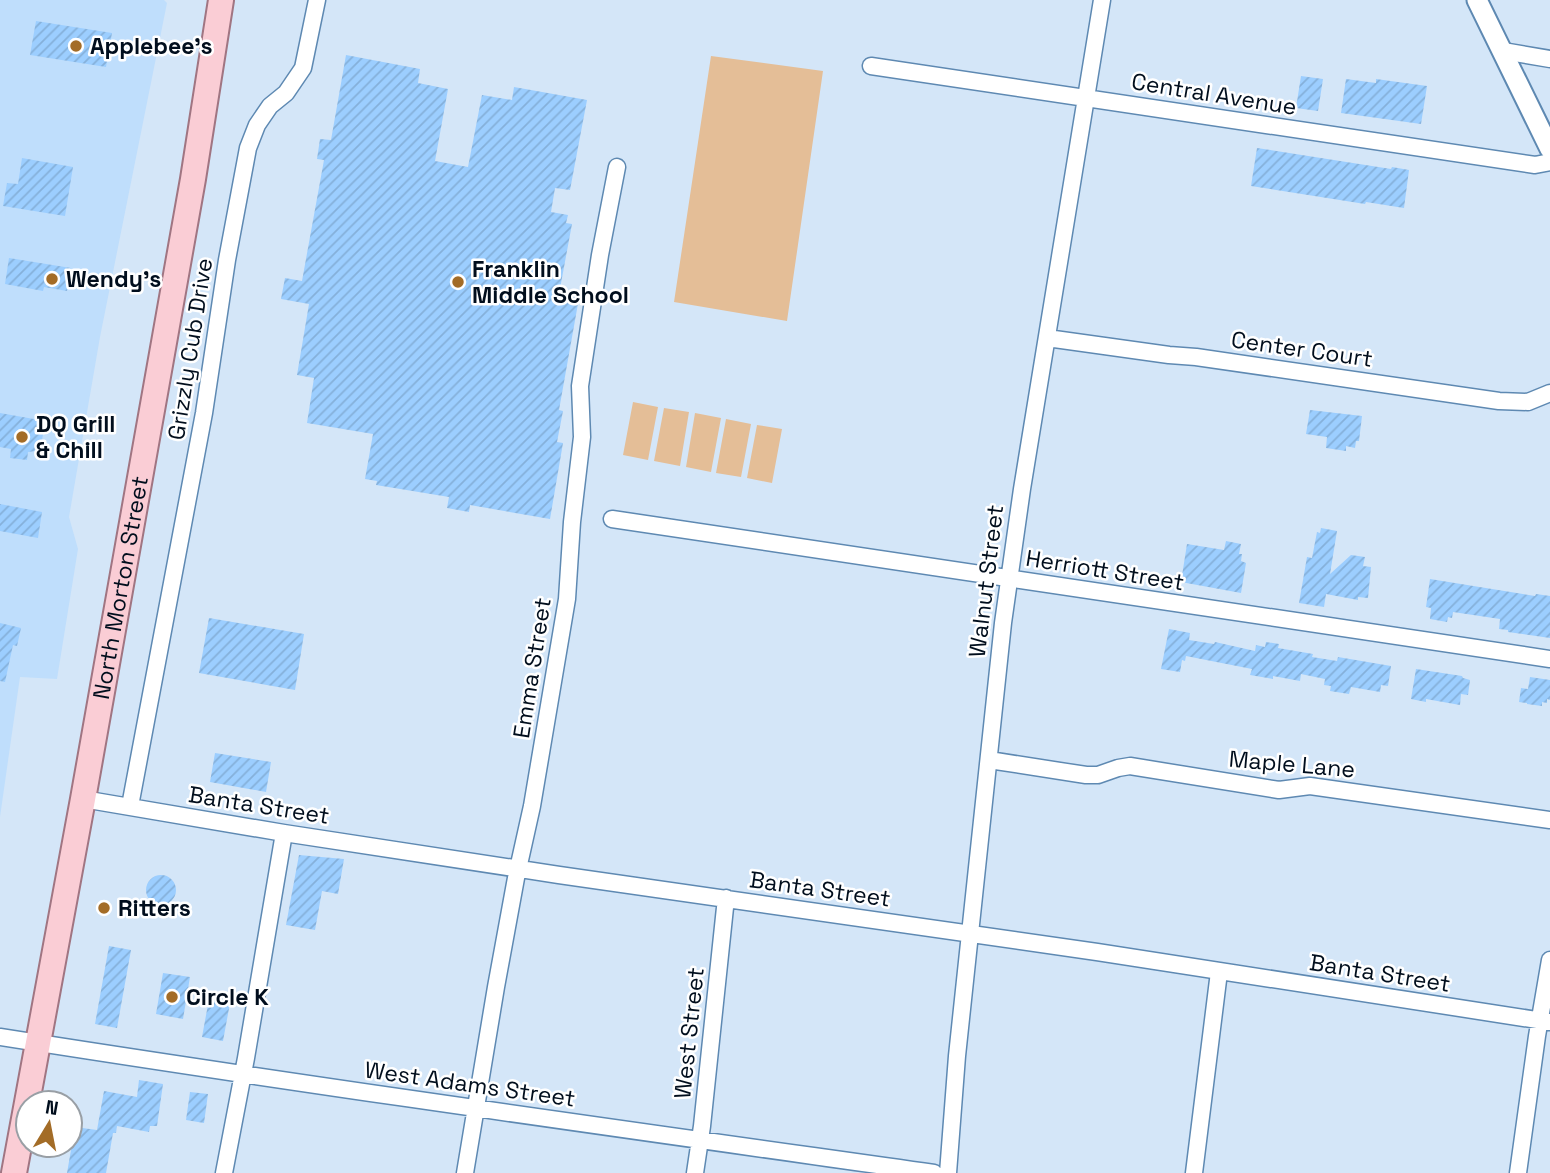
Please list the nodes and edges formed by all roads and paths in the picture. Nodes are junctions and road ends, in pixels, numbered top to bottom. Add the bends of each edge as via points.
1 (221, 0) edge
2 (317, 0) edge
3 (1102, 0) edge
4 (1477, 0) edge
5 (1503, 51) junction
6 (1550, 60) edge
7 (871, 66) dead end
8 (1086, 98) junction
9 (1550, 149) edge
10 (1550, 162) edge
11 (617, 167) dead end
12 (1047, 338) junction
13 (1550, 393) edge
14 (612, 519) dead end
15 (1009, 579) junction
16 (1550, 659) edge
17 (989, 760) junction
18 (83, 799) junction
19 (130, 806) junction
20 (1550, 820) edge
21 (284, 833) junction
22 (518, 868) junction
23 (726, 898) junction
24 (970, 935) junction
25 (1550, 960) edge
26 (1219, 972) junction
27 (1545, 1021) edge
28 (0, 1037) edge
29 (37, 1043) junction
30 (243, 1074) junction
31 (476, 1108) junction
32 (699, 1140) junction
33 (14, 1173) edge
34 (224, 1173) edge
35 (465, 1173) edge
36 (695, 1173) edge
37 (934, 1173) edge
38 (948, 1173) edge
39 (1194, 1173) edge
40 (1518, 1173) edge

1 - 18 main road, North Morton Street
2 - 19 street, Grizzly Cub Drive via 303,68 286,93 270,106 248,148
3 - 8 street, Walnut Street
4 - 5 street
5 - 6 street
5 - 9 street
7 - 8 street, Central Avenue
8 - 10 street, Central Avenue via 1535,165
8 - 12 street, Walnut Street
11 - 22 street, Emma Street via 580,386 582,437 567,599
12 - 13 street, Center Court via 1499,401 1528,402
12 - 15 street, Walnut Street
14 - 15 street, Herriott Street
15 - 16 street, Herriott Street
15 - 17 street, Walnut Street
17 - 20 street, Maple Lane via 1086,775 1142,767 1279,790 1310,786
17 - 24 street, Walnut Street
18 - 19 street, Banta Street
18 - 29 main road, North Morton Street
19 - 21 street, Banta Street
21 - 22 street, Banta Street
21 - 30 street
22 - 23 street, Banta Street
22 - 31 street, Emma Street
23 - 24 street, Banta Street
23 - 32 street, West Street
24 - 26 street, Banta Street
24 - 38 street, Walnut Street
25 - 27 street
26 - 27 street, Banta Street
26 - 39 street
27 - 40 street
28 - 29 street, West Adams Street
29 - 30 street, West Adams Street
29 - 33 main road, North Morton Street
30 - 31 street, West Adams Street
30 - 34 street
31 - 32 street, West Adams Street
31 - 35 street, Emma Street
32 - 36 street, West Street
32 - 37 street, West Adams Street

